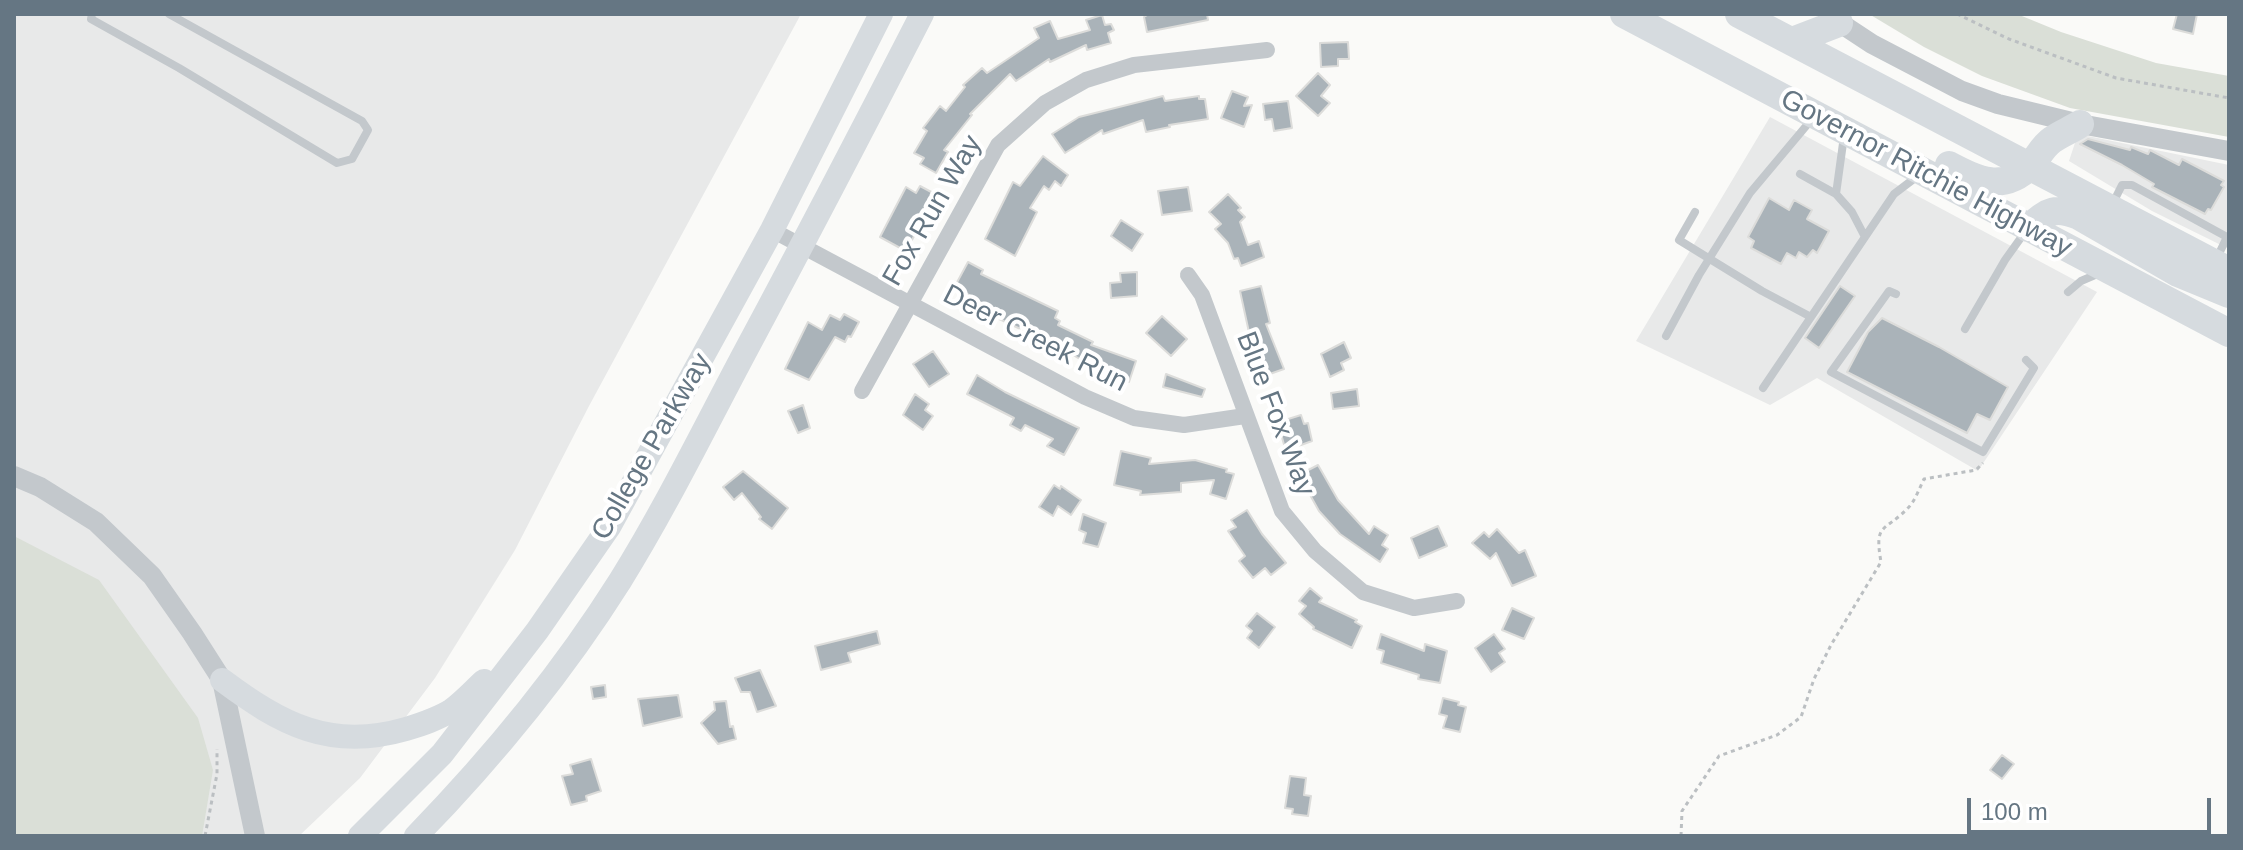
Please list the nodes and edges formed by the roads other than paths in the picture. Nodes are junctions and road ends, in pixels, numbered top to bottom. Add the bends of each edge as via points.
1 (92, 14) edge
2 (169, 14) edge
3 (881, 14) edge
4 (922, 14) edge
5 (1624, 14) edge
6 (1739, 14) edge
7 (1833, 18) edge
8 (1792, 41) junction
9 (1267, 50) dead end
10 (1739, 75) junction
11 (1815, 116) junction
12 (2080, 124) junction
13 (1844, 131) junction
14 (2229, 151) edge
15 (2029, 167) junction
16 (1923, 172) junction
17 (1800, 174) dead end
18 (1836, 194) junction
19 (2110, 209) junction
20 (1695, 212) dead end
21 (2028, 228) junction
22 (772, 230) junction
23 (2228, 235) edge
24 (1865, 237) junction
25 (803, 246) junction
26 (1709, 258) junction
27 (2221, 267) edge
28 (2108, 269) junction
29 (1188, 275) dead end
30 (2068, 292) dead end
31 (1896, 294) dead end
32 (2229, 294) edge
33 (908, 304) junction
34 (1811, 317) junction
35 (1965, 329) dead end
36 (2229, 333) edge
37 (1666, 336) dead end
38 (2026, 360) dead end
39 (1763, 388) dead end
40 (862, 391) dead end
41 (1245, 416) junction
42 (14, 476) edge
43 (1457, 601) dead end
44 (537, 631) junction
45 (222, 680) junction
46 (255, 836) edge
47 (360, 836) edge
48 (416, 836) edge

1 - 2 lane via 91,19 337,163 352,159 368,130 362,121
3 - 22 main road, College Parkway
4 - 25 main road, College Parkway
5 - 10 highway, Governor Ritchie Highway
6 - 8 highway, Governor Ritchie Highway
7 - 8 highway
7 - 12 street via 1962,91
8 - 15 highway, Governor Ritchie Highway
9 - 33 street, Fox Run Way via 1134,65 1086,80 1045,103 998,145
10 - 11 highway, Governor Ritchie Highway
10 - 15 highway via 1818,95 1980,181 2012,178
11 - 13 highway, Governor Ritchie Highway
11 - 26 lane via 1750,193
12 - 14 street
12 - 15 highway via 2050,141
13 - 16 highway, Governor Ritchie Highway
13 - 18 lane
15 - 19 highway, Governor Ritchie Highway
16 - 21 highway, Governor Ritchie Highway
16 - 24 lane via 1894,194
17 - 18 lane
18 - 24 lane
19 - 23 lane via 2122,185 2132,185
19 - 27 highway, Governor Ritchie Highway
20 - 26 lane via 1679,240
21 - 28 highway, Governor Ritchie Highway
21 - 32 highway via 2050,211 2062,210 2178,273
21 - 35 lane
22 - 25 street, Deer Creek Run
22 - 44 main road, College Parkway via 609,527
23 - 27 lane
24 - 34 lane
25 - 33 street, Deer Creek Run
25 - 48 main road, College Parkway via 620,580 526,712
26 - 34 lane
26 - 37 lane
28 - 30 lane
28 - 36 highway, Governor Ritchie Highway
29 - 41 street, Blue Fox Way via 1202,295
31 - 38 lane via 1889,291 1831,372 1983,452 2034,368
33 - 40 street, Fox Run Way
33 - 41 street, Deer Creek Run via 1134,418 1184,425
34 - 39 lane
41 - 43 street, Blue Fox Way via 1282,511 1322,559 1363,592 1414,608
42 - 45 street via 96,522 152,576
44 - 45 main road via 453,710 429,722 362,738 328,736 264,711
44 - 47 main road, College Parkway via 442,754
45 - 46 street

